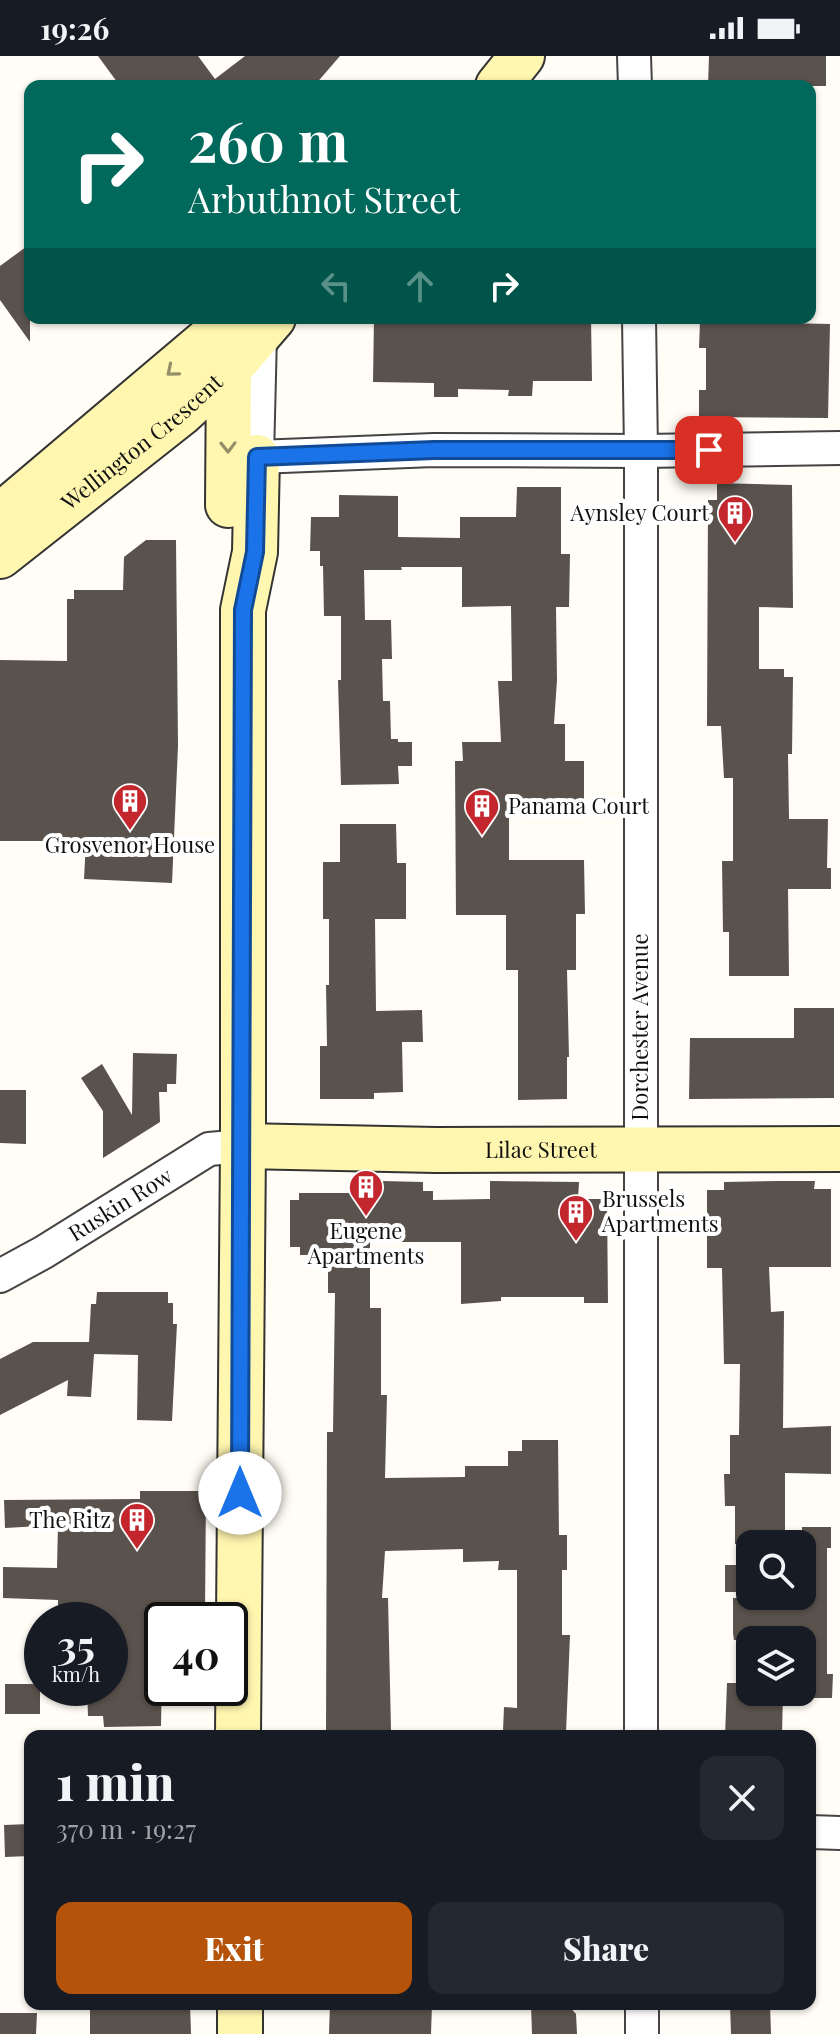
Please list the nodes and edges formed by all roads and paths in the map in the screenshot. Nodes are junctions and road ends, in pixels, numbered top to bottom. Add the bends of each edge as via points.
1 (522, 56) edge
2 (634, 56) edge
3 (503, 80) edge
4 (635, 80) edge
5 (249, 324) edge
6 (250, 324) edge
7 (250, 324) edge
8 (639, 324) edge
9 (229, 369) junction
10 (840, 448) edge
11 (641, 451) junction
12 (257, 457) junction
13 (0, 516) edge
14 (0, 556) edge
15 (243, 610) junction
16 (243, 1146) junction
17 (840, 1149) edge
18 (640, 1150) junction
19 (0, 1276) edge
20 (238, 1730) edge
21 (641, 1730) edge
22 (816, 1832) edge
23 (840, 1833) edge
24 (240, 2010) edge
25 (642, 2010) edge
26 (240, 2034) edge
27 (642, 2034) edge

1 - 3 street
2 - 4 street
5 -> 13 street, Wellington Crescent
6 - 9 street, Wellington Crescent
7 - 12 street
8 - 11 street, Dorchester Avenue
9 - 14 street, Wellington Crescent via 166,426
9 -> 15 street via 229,552
10 - 11 street
11 - 12 street via 434,450
11 - 18 street, Dorchester Avenue
12 - 15 street via 255,552
15 - 16 street
16 - 18 street, Lilac Street
16 - 19 street, Ruskin Row via 209,1149
16 - 20 street
17 - 18 street, Lilac Street
18 - 21 street, Dorchester Avenue
22 - 23 street
24 - 26 street
25 - 27 street

